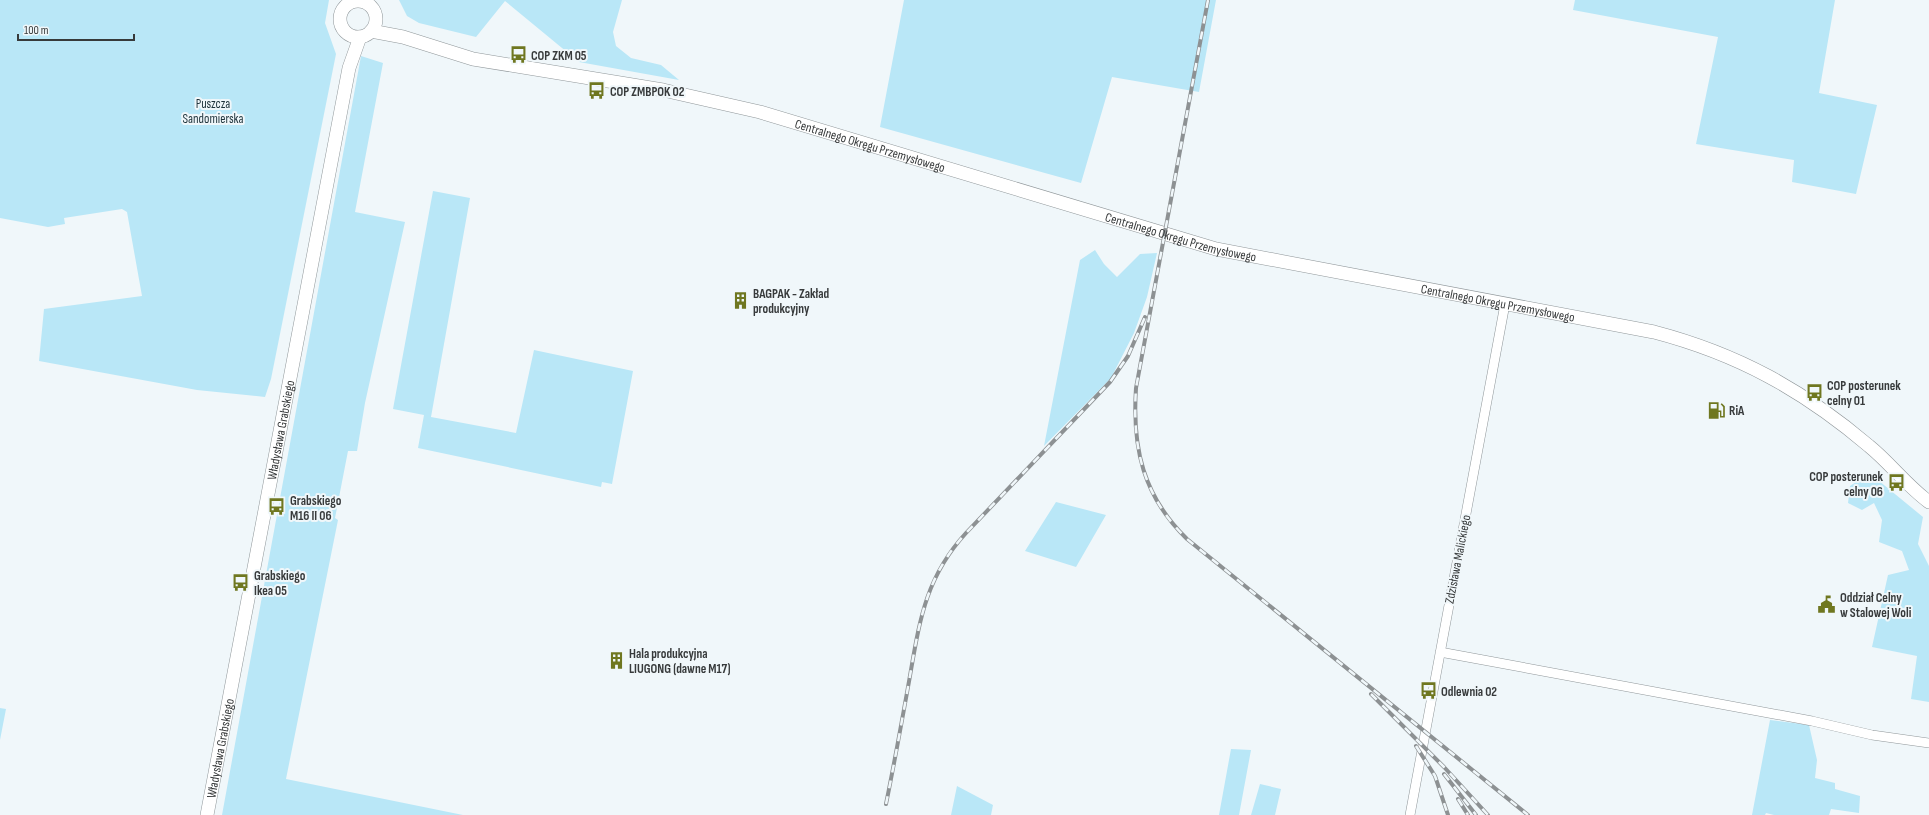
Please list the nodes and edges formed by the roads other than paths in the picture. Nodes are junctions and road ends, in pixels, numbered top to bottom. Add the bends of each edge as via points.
1 (349, 2) edge
2 (364, 31) junction
3 (1505, 304) junction
4 (1927, 502) edge
5 (1440, 652) junction
6 (1929, 743) edge
7 (207, 815) edge
8 (1410, 815) edge

1 - 2 street via 365,3 373,10
1 - 2 street via 340,17 342,28
2 - 3 street, Centralnego Okręgu Przemysłowego via 403,37 473,59 662,90 760,112 1212,248
2 - 7 street, Władysława Grabskiego via 349,68
3 - 4 street, Centralnego Okręgu Przemysłowego via 1654,332 1734,359 1793,390 1822,409 1885,460
3 - 5 street, Zdzisława Malickiego
5 - 6 street via 1812,720 1872,735
5 - 8 street, Zdzisława Malickiego

